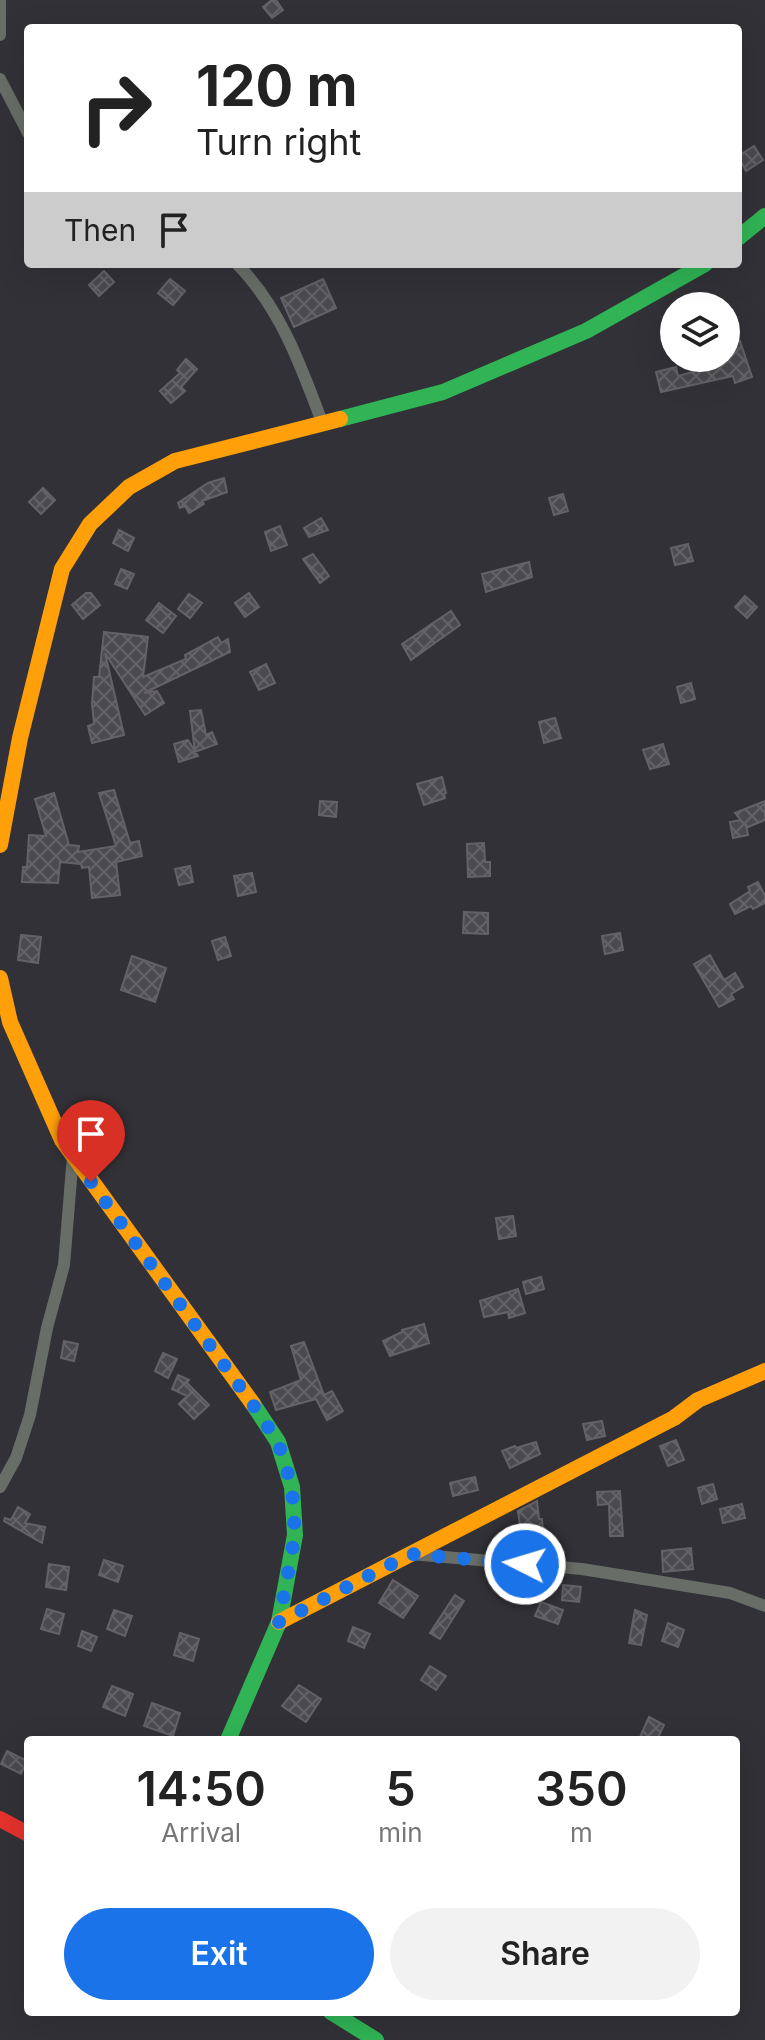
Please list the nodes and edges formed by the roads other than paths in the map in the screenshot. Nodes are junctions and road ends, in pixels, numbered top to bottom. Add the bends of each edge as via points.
1 (0, 1) edge
2 (0, 35) edge
3 (0, 79) edge
4 (24, 125) edge
5 (765, 216) edge
6 (742, 235) edge
7 (241, 268) edge
8 (698, 268) edge
9 (322, 422) junction
10 (0, 845) edge
11 (0, 978) edge
12 (73, 1155) junction
13 (765, 1371) edge
14 (0, 1487) edge
15 (411, 1554) junction
16 (765, 1606) edge
17 (279, 1622) junction
18 (230, 1736) edge
19 (0, 1819) edge
20 (24, 1832) edge
21 (337, 2016) edge
22 (376, 2040) edge

1 - 2 street
3 - 4 street
5 - 6 main road
7 - 9 street via 294,348
8 - 9 main road via 586,331 443,392
9 - 10 main road via 175,461 129,487 90,524 62,569
11 - 12 main road via 10,1022
12 - 14 street via 64,1265 30,1415
12 - 17 main road via 278,1442 292,1487 295,1535
13 - 15 main road via 698,1400 674,1418
15 - 16 street via 582,1569 730,1593
15 - 17 main road
17 - 18 main road
19 - 20 main road
21 - 22 main road

